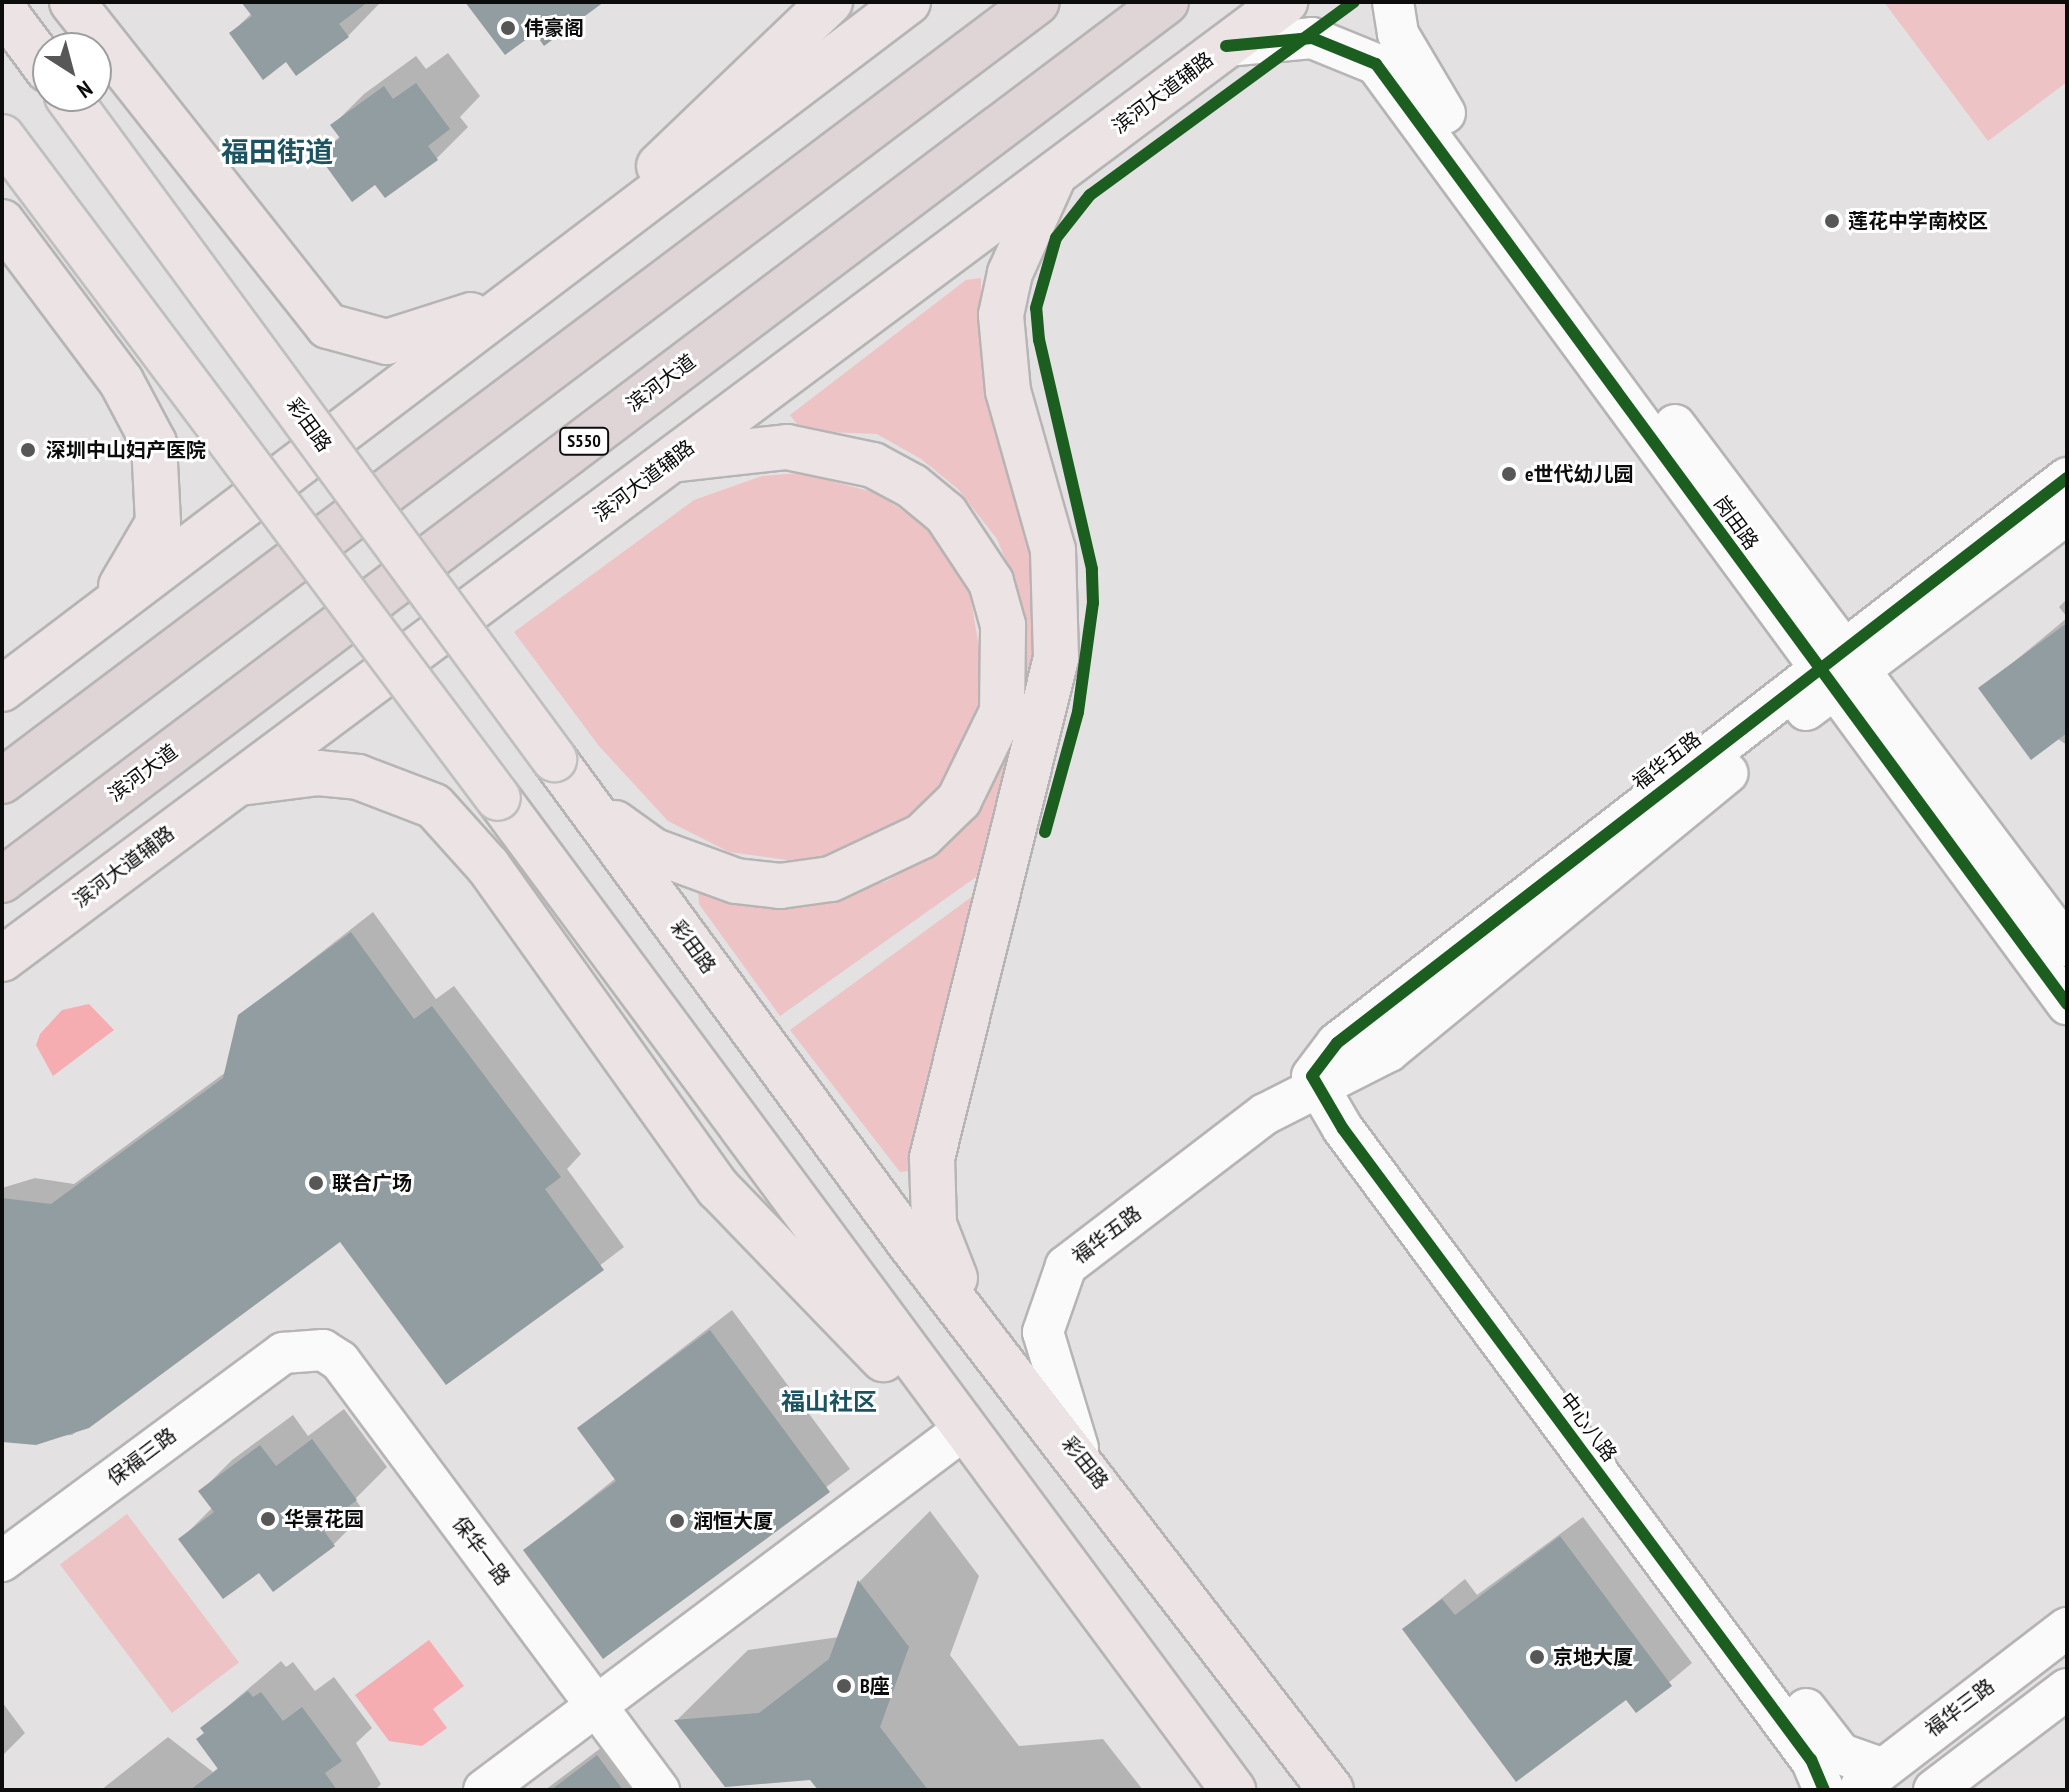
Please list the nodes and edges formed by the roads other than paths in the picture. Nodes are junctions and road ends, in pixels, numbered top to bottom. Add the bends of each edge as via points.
1 (72, 2) edge
2 (830, 2) edge
3 (908, 2) edge
4 (1037, 2) edge
5 (1166, 2) edge
6 (3, 9) edge
7 (1278, 21) edge
8 (1389, 33) edge
9 (32, 48) edge
10 (79, 112) edge
11 (2, 137) edge
12 (1055, 174) junction
13 (2, 222) edge
14 (616, 224) junction
15 (528, 290) junction
16 (673, 460) junction
17 (2067, 478) edge
18 (2067, 514) edge
19 (59, 646) junction
20 (1838, 669) junction
21 (2, 689) edge
22 (2, 781) edge
23 (234, 785) junction
24 (587, 802) junction
25 (2, 880) edge
26 (2067, 946) edge
27 (2, 959) edge
28 (2067, 1004) edge
29 (1364, 1069) junction
30 (1315, 1090) junction
31 (976, 1324) junction
32 (283, 1353) joint
33 (962, 1431) junction
34 (1082, 1459) junction
35 (2, 1561) edge
36 (2067, 1628) edge
37 (2067, 1689) edge
38 (596, 1706) junction
39 (1868, 1779) edge
40 (484, 1790) edge
41 (659, 1790) edge
42 (1233, 1790) edge
43 (1331, 1790) edge
44 (1824, 1790) edge
45 (1934, 1790) edge

1 - 15 main road via 328,326 367,342 400,340
2 - 14 main road via 706,115
3 - 14 main road
4 - 22 highway
5 - 25 highway, 滨河大道 / S550
6 - 9 main road
7 - 8 street via 1328,40
7 - 12 main road, 滨河大道辅路 via 1226,46
8 - 20 street, 岗田路
10 - 24 main road, 彩田路, bridge
11 - 33 main road, bridge via 498,798
12 - 16 main road, 滨河大道辅路
12 - 31 main road via 1010,273 1001,315 1008,391 1053,550 1056,658 928,1185 937,1234
13 - 19 main road via 121,381 160,468 150,547
14 - 15 main road
15 - 19 main road
16 - 23 main road, 滨河大道辅路
16 - 24 main road via 787,447 873,465 912,486 946,514 991,582 1003,625 1002,712 959,800 922,836 831,879 780,886 695,869 654,851
17 - 20 street, 福华五路
18 - 20 street, 福华五路
19 - 21 main road
20 - 26 street, 岗田路
20 - 28 street, 岗田路
20 - 29 street, 福华五路
20 - 30 street, 福华五路 via 1337,1043 1318,1061
23 - 27 main road, 滨河大道辅路
23 - 33 main road via 318,773 401,788 434,806 488,866 718,1188 873,1351
24 - 31 main road, 彩田路
29 - 30 street, 福华五路
29 - 39 street, 中心八路 via 1356,1092 1363,1116 1833,1745
30 - 34 street, 福华五路 via 1265,1114 1066,1266 1043,1332 1058,1400
30 - 44 street, 中心八路 via 1811,1760
31 - 34 main road, 彩田路
32 - 35 street, 保福三路
32 - 38 street, 保华一路 via 323,1350 340,1361
33 - 38 street
33 - 42 main road
34 - 43 main road, 彩田路
36 - 39 street, 福华三路
37 - 45 street
38 - 40 street
38 - 41 street, 保华一路

